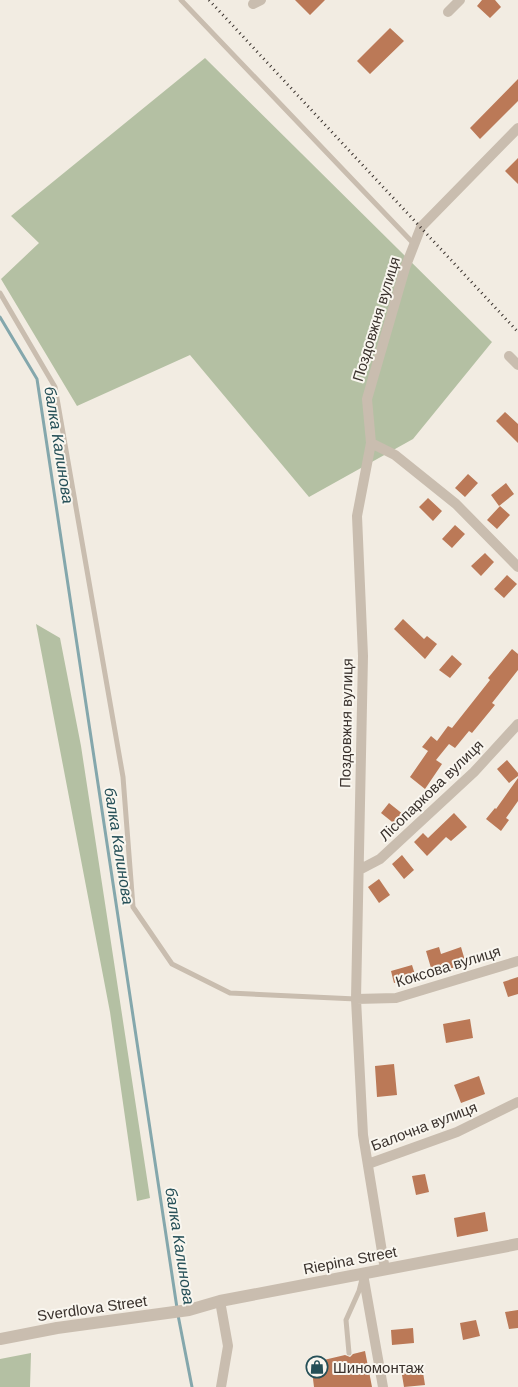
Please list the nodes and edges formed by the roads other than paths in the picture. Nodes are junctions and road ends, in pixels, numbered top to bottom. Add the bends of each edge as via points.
1 (181, 0) edge
2 (460, 0) edge
3 (448, 12) dead end
4 (518, 128) edge
5 (414, 244) junction
6 (0, 293) edge
7 (509, 356) dead end
8 (518, 365) edge
9 (371, 443) junction
10 (518, 567) edge
11 (518, 724) edge
12 (359, 870) junction
13 (518, 961) edge
14 (356, 999) junction
15 (518, 1102) edge
16 (368, 1164) junction
17 (518, 1244) edge
18 (385, 1270) junction
19 (363, 1274) junction
20 (220, 1301) junction
21 (189, 1310) joint
22 (0, 1339) edge
23 (349, 1353) dead end
24 (221, 1387) edge
25 (383, 1387) edge

1 - 5 lane
2 - 3 street
4 - 5 street, Поздовжня вулиця via 421,227
5 - 9 street, Поздовжня вулиця via 367,399
6 - 14 lane via 55,387 123,778 134,907 172,964 230,993
7 - 8 street
9 - 10 street via 395,455 456,504
9 - 12 street, Поздовжня вулиця via 357,516 363,656
11 - 12 street, Лісопаркова вулиця via 474,772 380,859
12 - 14 street, Поздовжня вулиця
13 - 14 street, Коксова вулиця via 396,998
14 - 16 street, Поздовжня вулиця via 363,1135
15 - 16 street, Балочна вулиця via 457,1132
16 - 18 street, Поздовжня вулиця
17 - 18 street, Riepina Street
18 - 19 street, Riepina Street
19 - 20 street, Riepina Street
19 - 23 lane via 346,1320
19 - 25 street
20 - 21 street, Riepina Street
20 - 24 street via 228,1346
21 - 22 street, Sverdlova Street

